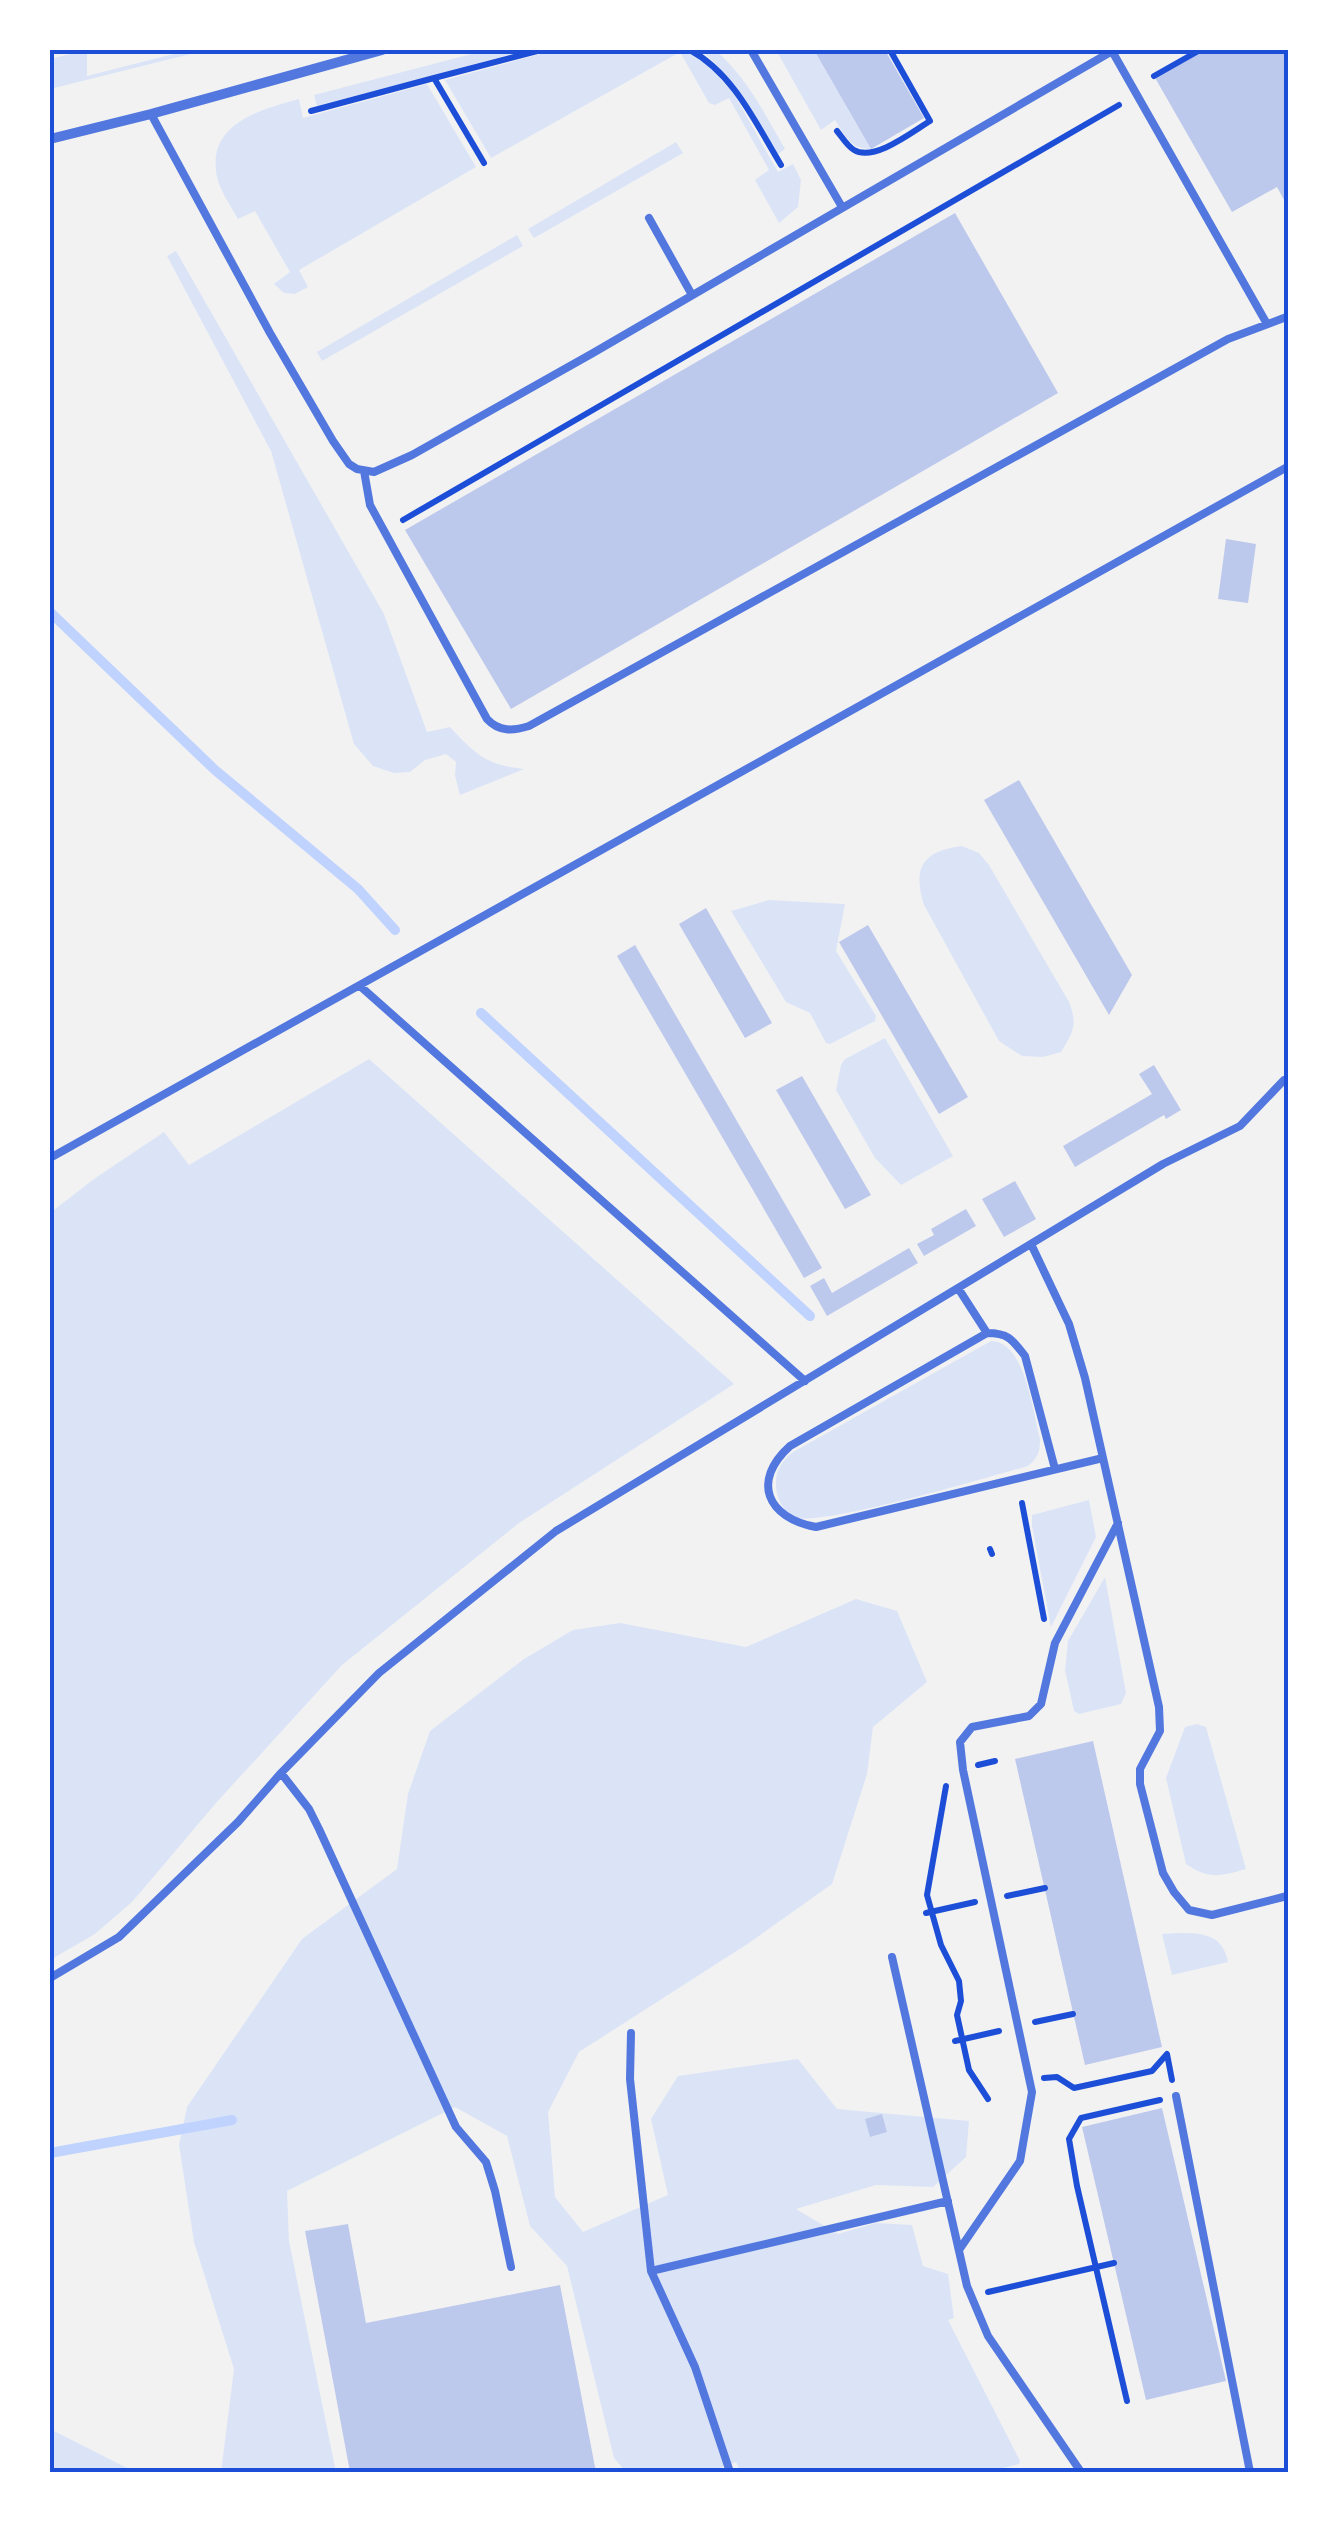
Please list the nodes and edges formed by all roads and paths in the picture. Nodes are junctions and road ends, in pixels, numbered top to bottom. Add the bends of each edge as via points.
1 (382, 50) edge
2 (541, 50) edge
3 (690, 50) edge
4 (750, 50) edge
5 (890, 50) edge
6 (1200, 50) edge
7 (1113, 51) edge
8 (1154, 76) dead end
9 (434, 78) junction
10 (1118, 105) dead end
11 (311, 111) dead end
12 (150, 114) junction
13 (837, 131) dead end
14 (50, 139) edge
15 (484, 163) dead end
16 (781, 165) dead end
17 (842, 207) junction
18 (649, 218) dead end
19 (692, 295) junction
20 (1289, 316) edge
21 (1267, 324) junction
22 (1289, 466) edge
23 (364, 471) junction
24 (403, 520) dead end
25 (360, 986) junction
26 (1289, 1081) edge
27 (50, 1158) edge
28 (1031, 1244) junction
29 (958, 1288) junction
30 (987, 1333) junction
31 (805, 1381) junction
32 (1103, 1458) junction
33 (1056, 1470) junction
34 (1022, 1503) dead end
35 (1118, 1523) junction
36 (1052, 1660) junction
37 (995, 1762) dead end
38 (979, 1765) dead end
39 (963, 1770) junction
40 (280, 1774) junction
41 (1044, 1888) dead end
42 (1017, 1894) dead end
43 (1287, 1896) edge
44 (964, 1904) dead end
45 (929, 1912) junction
46 (892, 1957) dead end
47 (50, 1978) edge
48 (1073, 2014) dead end
49 (1046, 2020) dead end
50 (992, 2032) dead end
51 (631, 2033) dead end
52 (958, 2040) junction
53 (1169, 2065) dead end
54 (1057, 2077) dead end
55 (1176, 2096) joint
56 (988, 2099) dead end
57 (948, 2201) junction
58 (959, 2250) junction
59 (1114, 2263) dead end
60 (512, 2266) dead end
61 (651, 2272) junction
62 (1004, 2288) dead end
63 (1127, 2401) dead end
64 (730, 2472) edge
65 (1081, 2472) edge
66 (1250, 2472) edge

1 - 12 street
2 - 9 path
3 - 16 path via 727,78
4 - 17 lane
5 - 13 path via 930,121 876,152 850,149
6 - 8 path
7 - 17 lane
7 - 21 lane
9 - 11 path
9 - 15 path
10 - 24 path
12 - 14 street
12 - 23 lane via 315,413 349,464
17 - 19 lane
18 - 19 lane
19 - 23 lane via 412,455
20 - 21 lane
21 - 23 lane via 1228,338 518,730 493,726 487,718 370,506
22 - 25 lane
25 - 27 lane
25 - 31 lane
26 - 28 lane via 1228,1134 1163,1164
28 - 29 lane
28 - 32 lane via 1069,1324
29 - 30 lane
29 - 31 lane
30 - 33 lane via 1003,1333 1024,1356
30 - 33 lane via 790,1446 770,1470 772,1503 796,1523 816,1527
31 - 40 lane via 556,1532 379,1673
32 - 33 lane
32 - 35 lane
34 - 36 path
35 - 36 lane
35 - 43 lane via 1160,1706 1160,1731 1140,1769 1140,1784 1163,1873 1189,1910 1212,1915
36 - 39 lane via 1041,1704 1029,1716 972,1727 960,1742
37 - 38 path
39 - 45 path via 948,1776
39 - 58 lane via 1032,2092 1020,2160
40 - 47 lane via 119,1936
40 - 60 lane via 309,1809 456,2127 486,2162
41 - 42 path
44 - 45 path
45 - 52 path via 960,1981
46 - 57 lane
48 - 49 path
50 - 52 path
51 - 61 lane
52 - 56 path
53 - 54 path via 1167,2054 1152,2071 1074,2088
55 - 63 path via 1081,2118 1069,2139
55 - 66 lane
57 - 58 lane
57 - 61 lane
58 - 65 lane via 988,2336
59 - 62 path
61 - 64 lane via 695,2366

